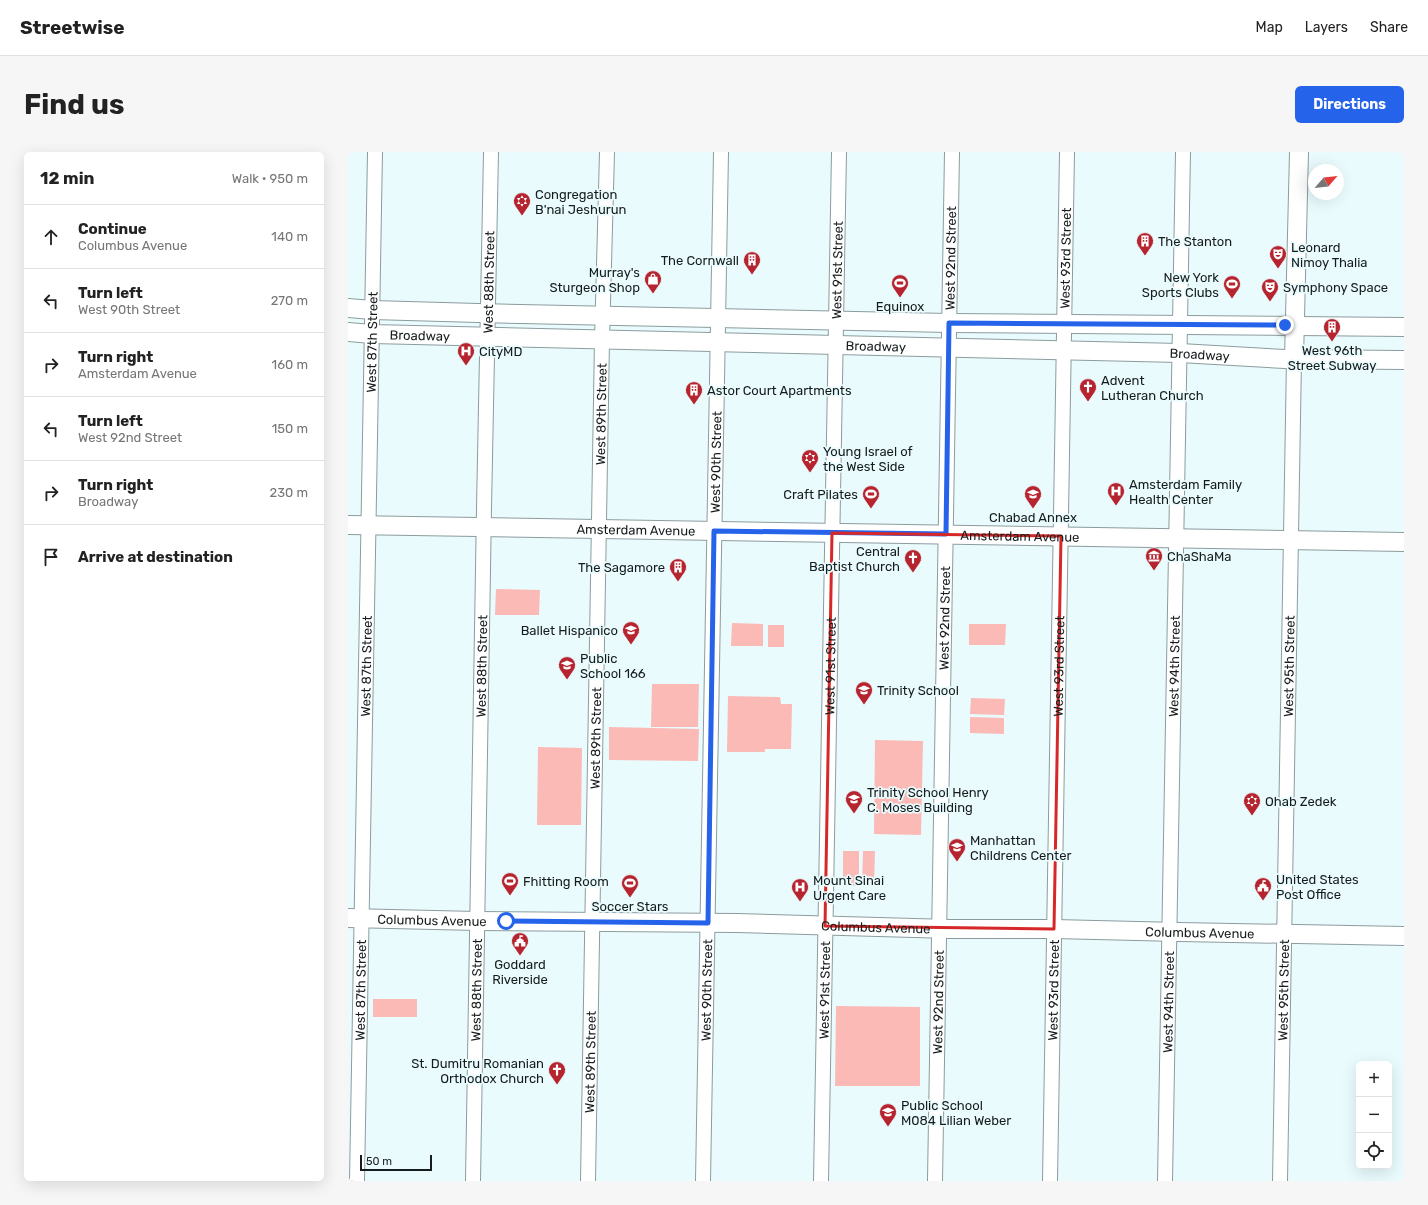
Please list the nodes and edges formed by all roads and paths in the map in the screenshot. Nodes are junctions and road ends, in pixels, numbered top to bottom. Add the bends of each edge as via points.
1 (375, 152) edge
2 (491, 152) edge
3 (607, 152) edge
4 (721, 152) edge
5 (839, 152) edge
6 (952, 152) edge
7 (1067, 152) edge
8 (1183, 152) edge
9 (1299, 152) edge
10 (348, 308) edge
11 (372, 310) junction
12 (488, 313) junction
13 (603, 316) junction
14 (718, 318) junction
15 (835, 320) junction
16 (949, 323) junction
17 (1064, 323) junction
18 (1295, 325) junction
19 (1180, 326) junction
20 (1404, 327) edge
21 (348, 332) edge
22 (372, 334) junction
23 (488, 337) junction
24 (602, 340) junction
25 (717, 343) junction
26 (835, 345) junction
27 (949, 348) junction
28 (1064, 351) junction
29 (1180, 353) junction
30 (1294, 359) junction
31 (1404, 360) edge
32 (348, 524) edge
33 (369, 525) junction
34 (484, 527) junction
35 (599, 529) junction
36 (714, 531) junction
37 (832, 533) junction
38 (946, 534) junction
39 (1061, 536) junction
40 (1177, 537) junction
41 (1291, 539) junction
42 (1404, 542) edge
43 (355, 918) edge
44 (477, 921) junction
45 (593, 922) junction
46 (708, 923) junction
47 (825, 926) junction
48 (939, 928) junction
49 (1054, 928) junction
50 (1170, 932) junction
51 (1284, 934) junction
52 (1404, 936) edge
53 (357, 1181) edge
54 (473, 1181) edge
55 (588, 1181) edge
56 (703, 1181) edge
57 (821, 1181) edge
58 (935, 1181) edge
59 (1050, 1181) edge
60 (1165, 1181) edge
61 (1280, 1181) edge

1 - 11 street, West 87th Street
2 - 12 street, West 88th Street
3 - 13 street, West 89th Street
4 - 14 street, West 90th Street
5 - 15 street, West 91st Street
6 - 16 street, West 92nd Street
7 - 17 street, West 93rd Street
8 - 19 street, West 94th Street
9 - 18 main road, West 95th Street
10 - 11 main road, Broadway
11 - 12 main road, Broadway
11 - 22 street, West 87th Street
12 - 13 main road, Broadway
12 - 23 street, West 88th Street
13 - 14 main road, Broadway
13 - 24 street, West 89th Street
14 - 15 main road, Broadway
14 - 25 street, West 90th Street
15 - 16 main road, Broadway
15 - 26 street, West 91st Street
16 - 17 main road, Broadway
16 - 27 street, West 92nd Street
17 - 19 main road, Broadway
17 - 28 street, West 93rd Street
18 - 19 main road, Broadway
18 - 20 main road, Broadway
18 - 30 main road, West 95th Street
19 - 29 street, West 94th Street
21 - 22 main road, Broadway
22 - 23 main road, Broadway
22 - 33 street, West 87th Street
23 - 24 main road, Broadway
23 - 34 street, West 88th Street
24 - 25 main road, Broadway
24 - 35 street, West 89th Street
25 - 26 main road, Broadway
25 - 36 street, West 90th Street
26 - 27 main road, Broadway
26 - 37 street, West 91st Street
27 - 28 main road, Broadway
27 - 38 street, West 92nd Street
28 - 29 main road, Broadway
28 - 39 street, West 93rd Street
29 - 30 main road, Broadway
29 - 40 street, West 94th Street
30 - 31 main road, Broadway
30 - 41 street, West 95th Street
32 - 33 main road, Amsterdam Avenue
33 - 34 main road, Amsterdam Avenue
33 - 43 street, West 87th Street
34 - 35 main road, Amsterdam Avenue
34 - 44 street, West 88th Street
35 - 36 main road, Amsterdam Avenue
35 - 45 street, West 89th Street
36 - 37 main road, Amsterdam Avenue
36 - 46 street, West 90th Street
37 - 38 main road, Amsterdam Avenue
37 - 47 street, West 91st Street
38 - 39 main road, Amsterdam Avenue
38 - 48 street, West 92nd Street
39 - 40 main road, Amsterdam Avenue
39 - 49 street, West 93rd Street
40 - 41 main road, Amsterdam Avenue
40 - 50 street, West 94th Street
41 - 42 main road, Amsterdam Avenue
41 - 51 street, West 95th Street
43 - 44 main road, Columbus Avenue
43 - 53 street, West 87th Street
44 - 45 main road, Columbus Avenue
44 - 54 street, West 88th Street
45 - 46 main road, Columbus Avenue
45 - 55 street, West 89th Street
46 - 47 main road, Columbus Avenue
46 - 56 street, West 90th Street
47 - 48 main road, Columbus Avenue
47 - 57 street, West 91st Street
48 - 49 main road, Columbus Avenue
48 - 58 street, West 92nd Street
49 - 50 main road, Columbus Avenue
49 - 59 street, West 93rd Street
50 - 51 main road, Columbus Avenue
50 - 60 street, West 94th Street
51 - 52 main road, Columbus Avenue
51 - 61 street, West 95th Street

